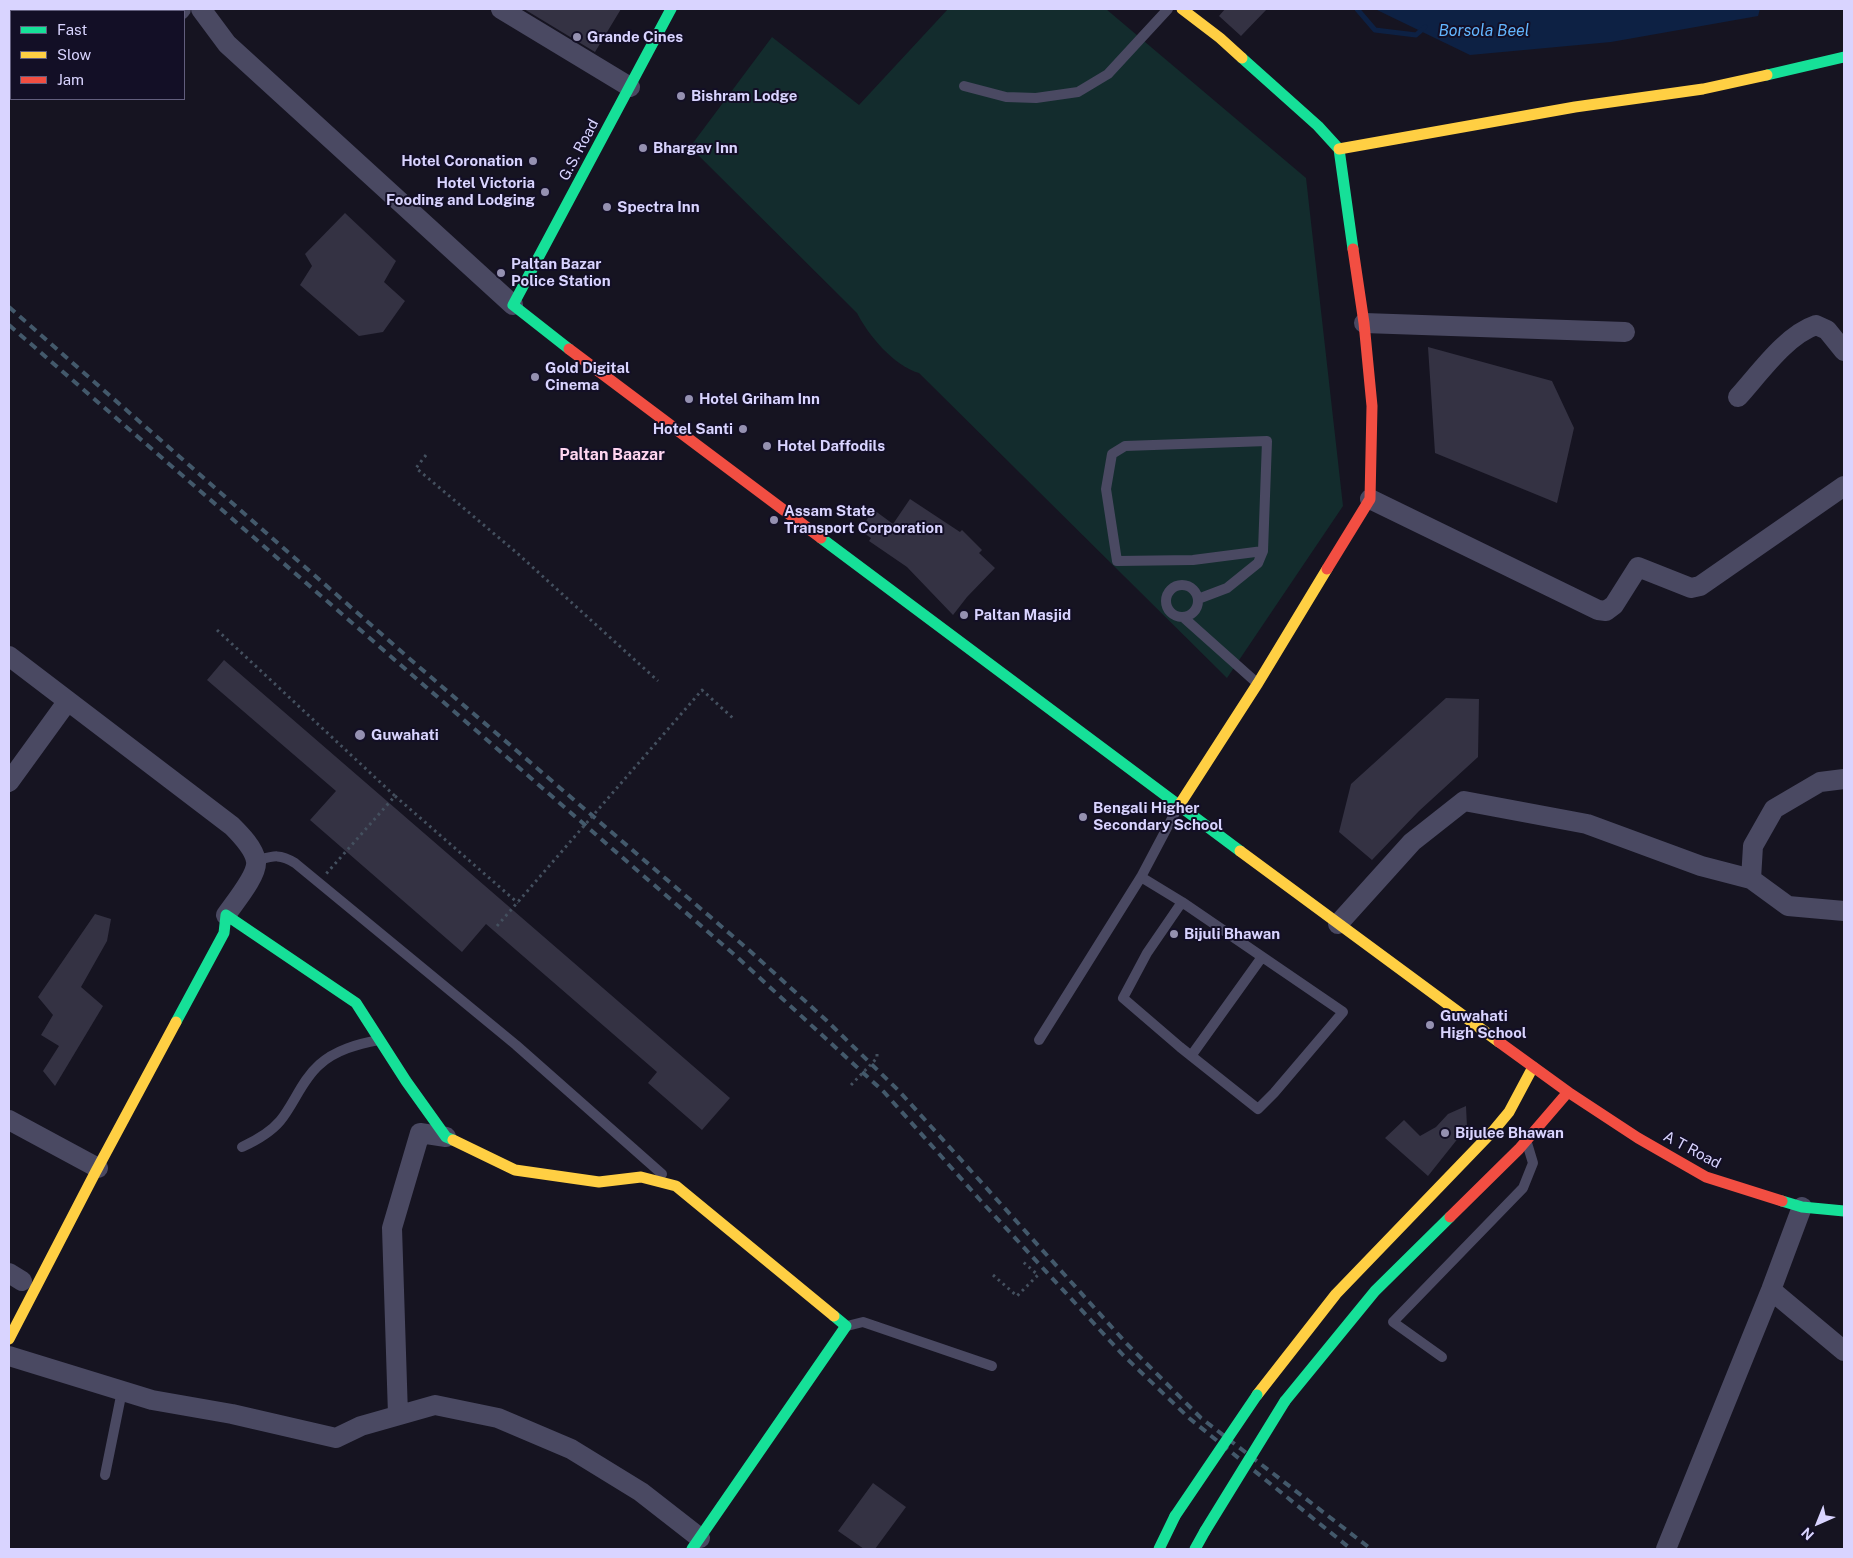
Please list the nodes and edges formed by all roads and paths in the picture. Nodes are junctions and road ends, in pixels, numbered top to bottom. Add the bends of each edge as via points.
1 (201, 9) edge
2 (501, 9) edge
3 (1168, 9) edge
4 (1182, 9) edge
5 (667, 10) edge
6 (1844, 56) edge
7 (630, 86) junction
8 (964, 86) dead end
9 (1339, 149) junction
10 (513, 304) junction
11 (1364, 323) junction
12 (1624, 332) dead end
13 (1844, 351) edge
14 (1738, 397) dead end
15 (426, 455) dead end
16 (1844, 486) edge
17 (1370, 499) junction
18 (1263, 551) junction
19 (1198, 600) junction
20 (1183, 617) junction
21 (217, 630) dead end
22 (9, 656) edge
23 (658, 681) dead end
24 (1258, 684) junction
25 (66, 702) junction
26 (735, 720) dead end
27 (1844, 779) edge
28 (9, 782) edge
29 (395, 796) junction
30 (1180, 804) junction
31 (256, 862) junction
32 (1141, 877) junction
33 (1751, 879) junction
34 (320, 882) junction
35 (1182, 902) junction
36 (518, 903) junction
37 (1844, 911) edge
38 (218, 920) junction
39 (1338, 924) junction
40 (497, 926) dead end
41 (1262, 957) junction
42 (380, 1040) junction
43 (1039, 1040) dead end
44 (878, 1053) dead end
45 (1191, 1056) junction
46 (1533, 1067) junction
47 (851, 1085) dead end
48 (1568, 1092) junction
49 (9, 1120) edge
50 (446, 1138) junction
51 (1523, 1144) junction
52 (242, 1147) dead end
53 (88, 1163) junction
54 (676, 1186) junction
55 (1802, 1207) junction
56 (1844, 1211) edge
57 (1022, 1261) dead end
58 (993, 1275) dead end
59 (1771, 1290) junction
60 (846, 1326) junction
61 (9, 1339) edge
62 (1844, 1351) edge
63 (9, 1356) edge
64 (1442, 1357) dead end
65 (992, 1366) dead end
66 (122, 1391) junction
67 (398, 1415) junction
68 (105, 1475) dead end
69 (696, 1544) edge
70 (1159, 1549) edge
71 (1195, 1549) edge
72 (1666, 1549) edge

1 - 10 street via 227,44
2 - 7 street
3 - 8 lane via 1108,74 1078,92 1036,98 1006,97
4 - 9 main road via 1220,38
5 - 7 main road, G.S. Road
6 - 9 main road via 1703,89 1575,107
7 - 10 main road, G.S. Road
9 - 11 main road
10 - 30 main road, A T Road via 584,361
11 - 12 street
11 - 17 main road via 1372,406
13 - 14 street via 1826,330 1816,324 1806,328 1785,345
15 - 23 path via 416,468 517,552
16 - 17 street via 1700,586 1691,588 1638,567 1614,605 1606,611 1598,610
17 - 24 main road
18 - 18 lane via 1267,441 1125,446 1112,454 1106,489 1117,561 1193,560
18 - 19 lane via 1258,563 1228,588
19 - 20 lane via 1194,611
19 - 20 lane via 1187,585 1170,590 1166,602 1168,608 1171,613
20 - 24 lane
21 - 29 path
22 - 25 street
24 - 30 main road
25 - 28 street
25 - 31 street via 232,826 251,849
26 - 36 path, bridge via 702,690
27 - 33 street via 1820,782 1774,809 1753,846
29 - 34 path
29 - 36 path
30 - 32 lane
30 - 39 main road, A T Road
31 - 34 lane via 274,856 285,857
31 - 38 street via 254,874
32 - 35 lane
32 - 43 lane
33 - 37 street via 1788,906
33 - 39 street via 1702,866 1587,824 1464,801 1412,842
34 - 54 lane via 516,1045
35 - 41 lane
35 - 45 lane via 1147,953 1123,998
36 - 40 path, bridge
38 - 42 main road via 356,1003
38 - 53 main road via 224,933
39 - 46 main road, A T Road
41 - 45 lane
41 - 45 lane via 1342,1012 1258,1109
42 - 50 main road
42 - 52 lane via 349,1047 319,1065 280,1122
44 - 47 path
46 - 48 main road, A T Road
46 - 70 main road, bridge via 1509,1112 1494,1130 1336,1294 1257,1395 1175,1516
48 - 51 main road
48 - 55 main road, A T Road via 1706,1177
49 - 53 street
50 - 54 main road via 515,1170 599,1182 641,1177
50 - 67 street via 420,1133 392,1228
51 - 64 lane via 1533,1163 1523,1188 1394,1322
51 - 71 main road, bridge via 1375,1291 1285,1401
53 - 61 main road
54 - 60 main road
55 - 56 main road, A T Road
55 - 59 street
57 - 58 path via 1038,1275 1017,1296
59 - 62 street
59 - 72 street
60 - 65 lane via 863,1322
60 - 69 main road
63 - 66 street
66 - 67 street via 336,1438 361,1426
66 - 68 lane
67 - 69 street via 435,1405 498,1418 571,1449 641,1492

